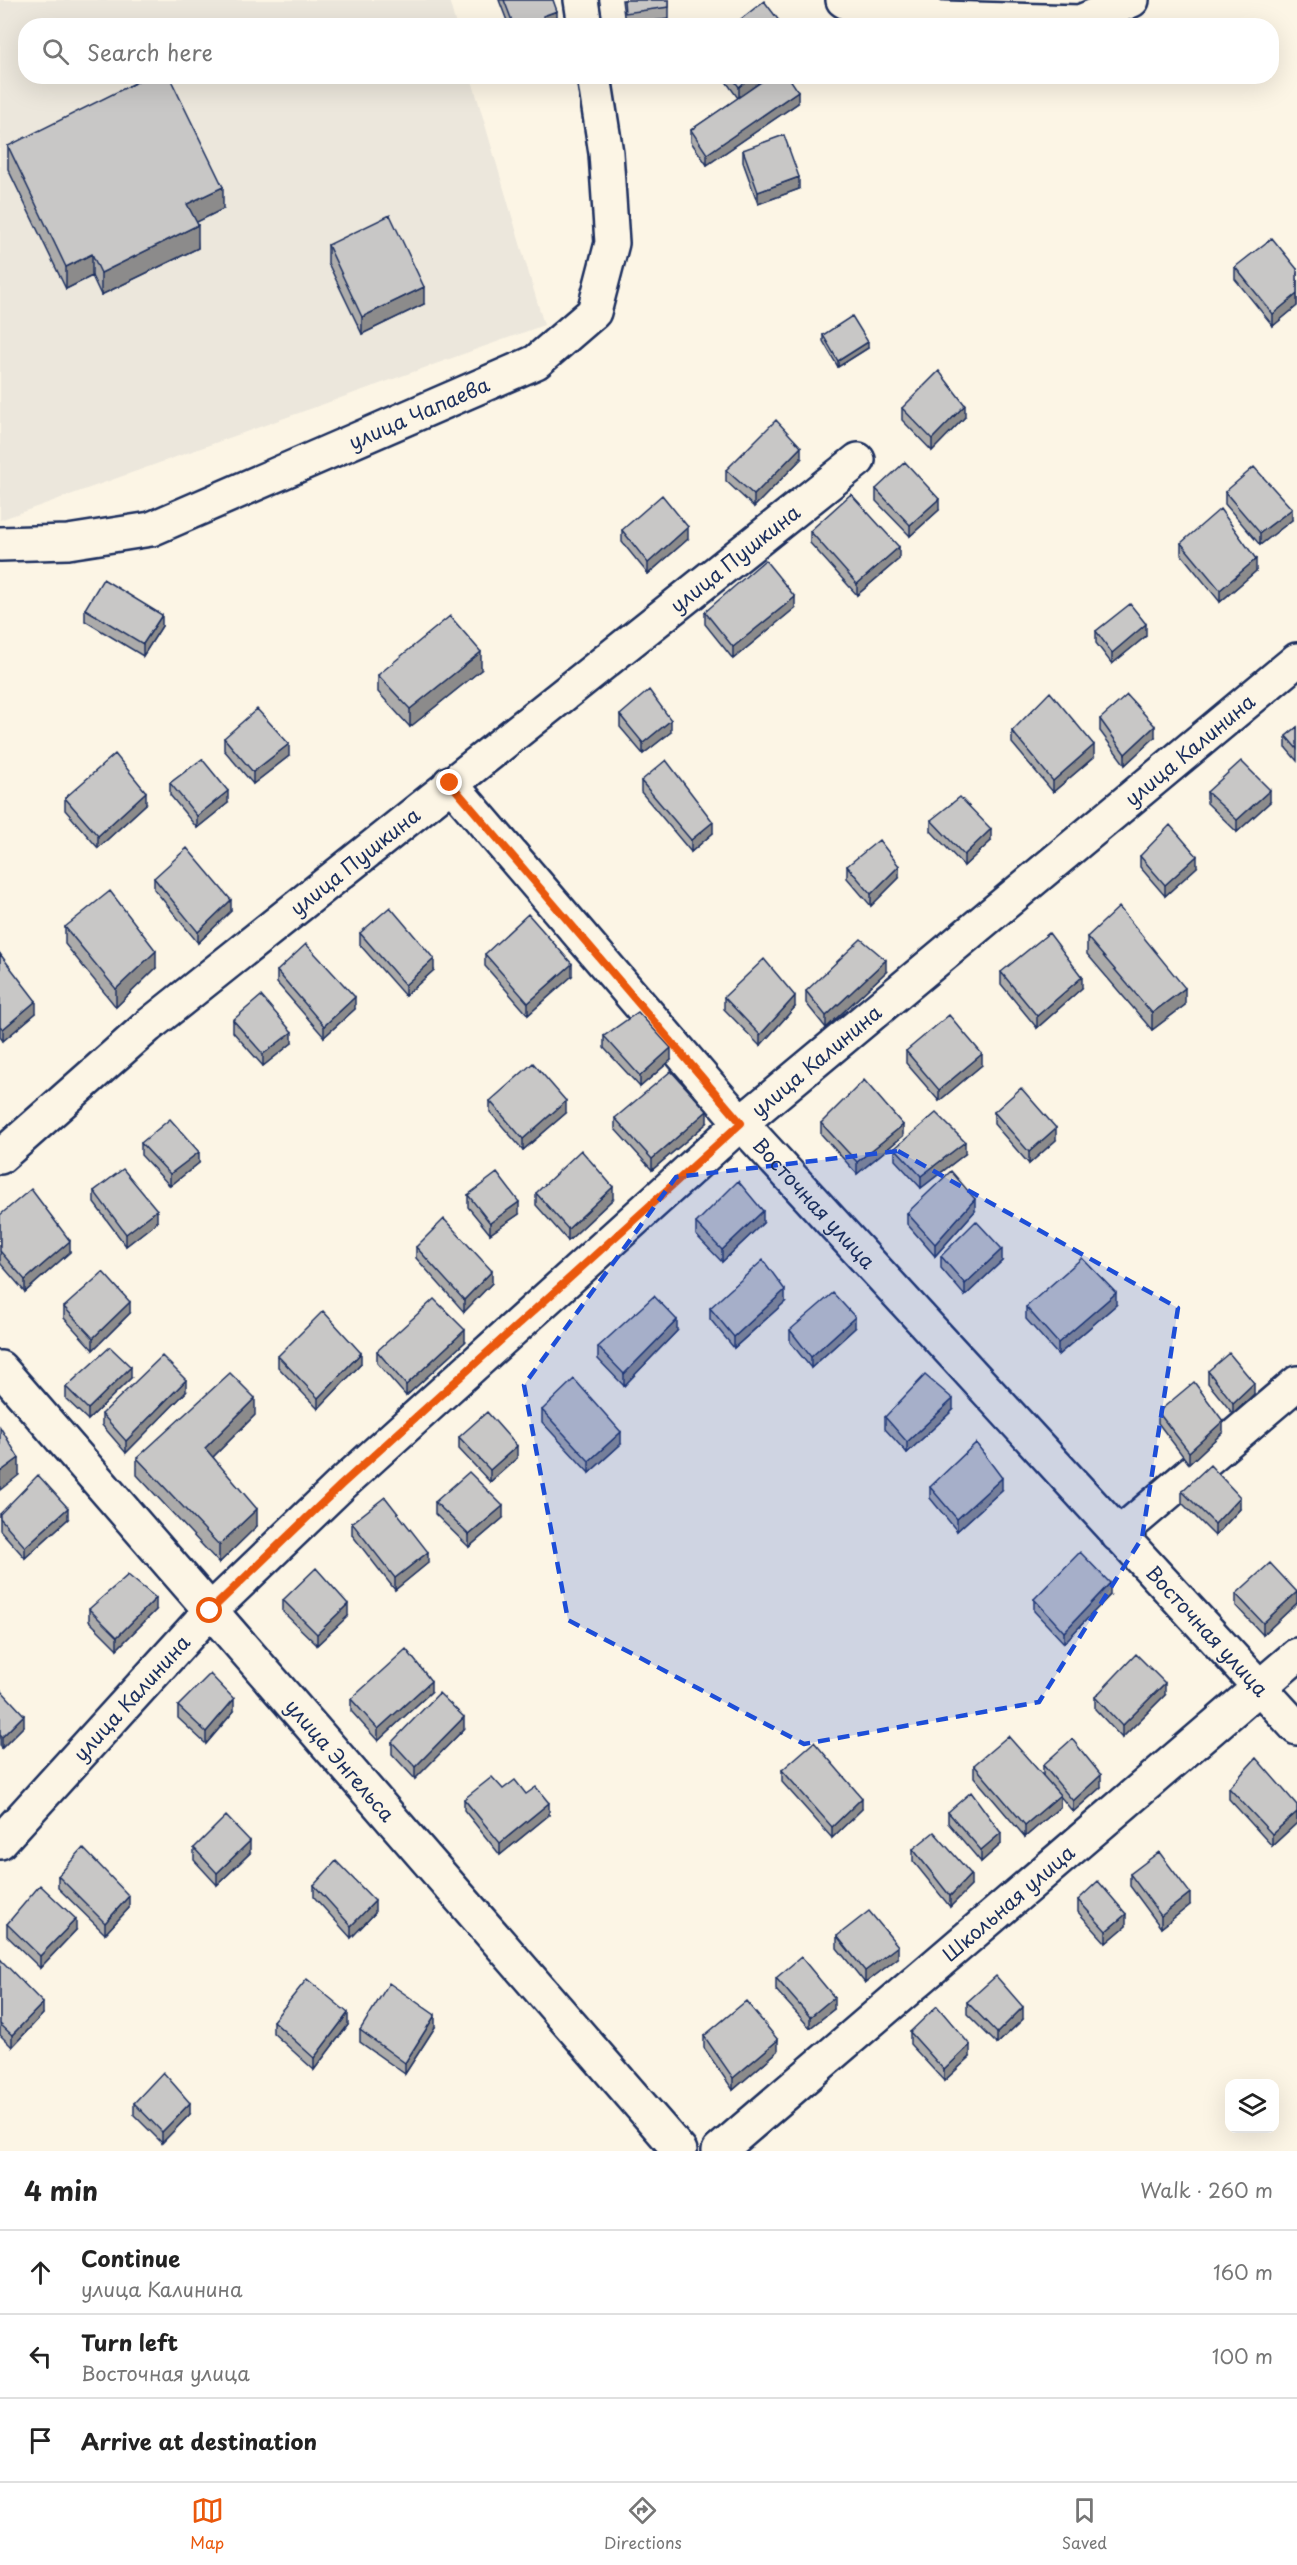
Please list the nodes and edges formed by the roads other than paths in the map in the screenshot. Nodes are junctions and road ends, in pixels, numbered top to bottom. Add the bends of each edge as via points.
1 (581, 0) edge
2 (843, 0) edge
3 (1132, 0) edge
4 (584, 18) edge
5 (943, 18) edge
6 (1089, 18) edge
7 (595, 84) edge
8 (858, 460) dead end
9 (0, 544) edge
10 (1297, 660) edge
11 (450, 783) junction
12 (741, 1123) junction
13 (0, 1157) edge
14 (0, 1368) edge
15 (1297, 1383) edge
16 (1118, 1535) junction
17 (210, 1611) junction
18 (1297, 1655) edge
19 (1259, 1688) junction
20 (1297, 1728) edge
21 (0, 1842) edge
22 (680, 2151) edge
23 (718, 2151) edge

1 - 4 street
2 - 5 street via 855,7
3 - 6 street
7 - 9 street, улица Чапаева via 606,153 612,243 594,312 536,362 151,529 68,542
8 - 11 street, улица Пушкина
10 - 12 street, улица Калинина
11 - 12 street, Восточная улица
11 - 13 street, улица Пушкина via 148,1026
12 - 16 street, Восточная улица
12 - 17 street, улица Калинина via 341,1485
14 - 17 street, улица Энгельса
15 - 16 street
16 - 19 street, Восточная улица
17 - 21 street, улица Калинина
17 - 22 street, улица Энгельса
18 - 19 street, Школьная улица
19 - 20 street, Восточная улица
19 - 23 street, Школьная улица

